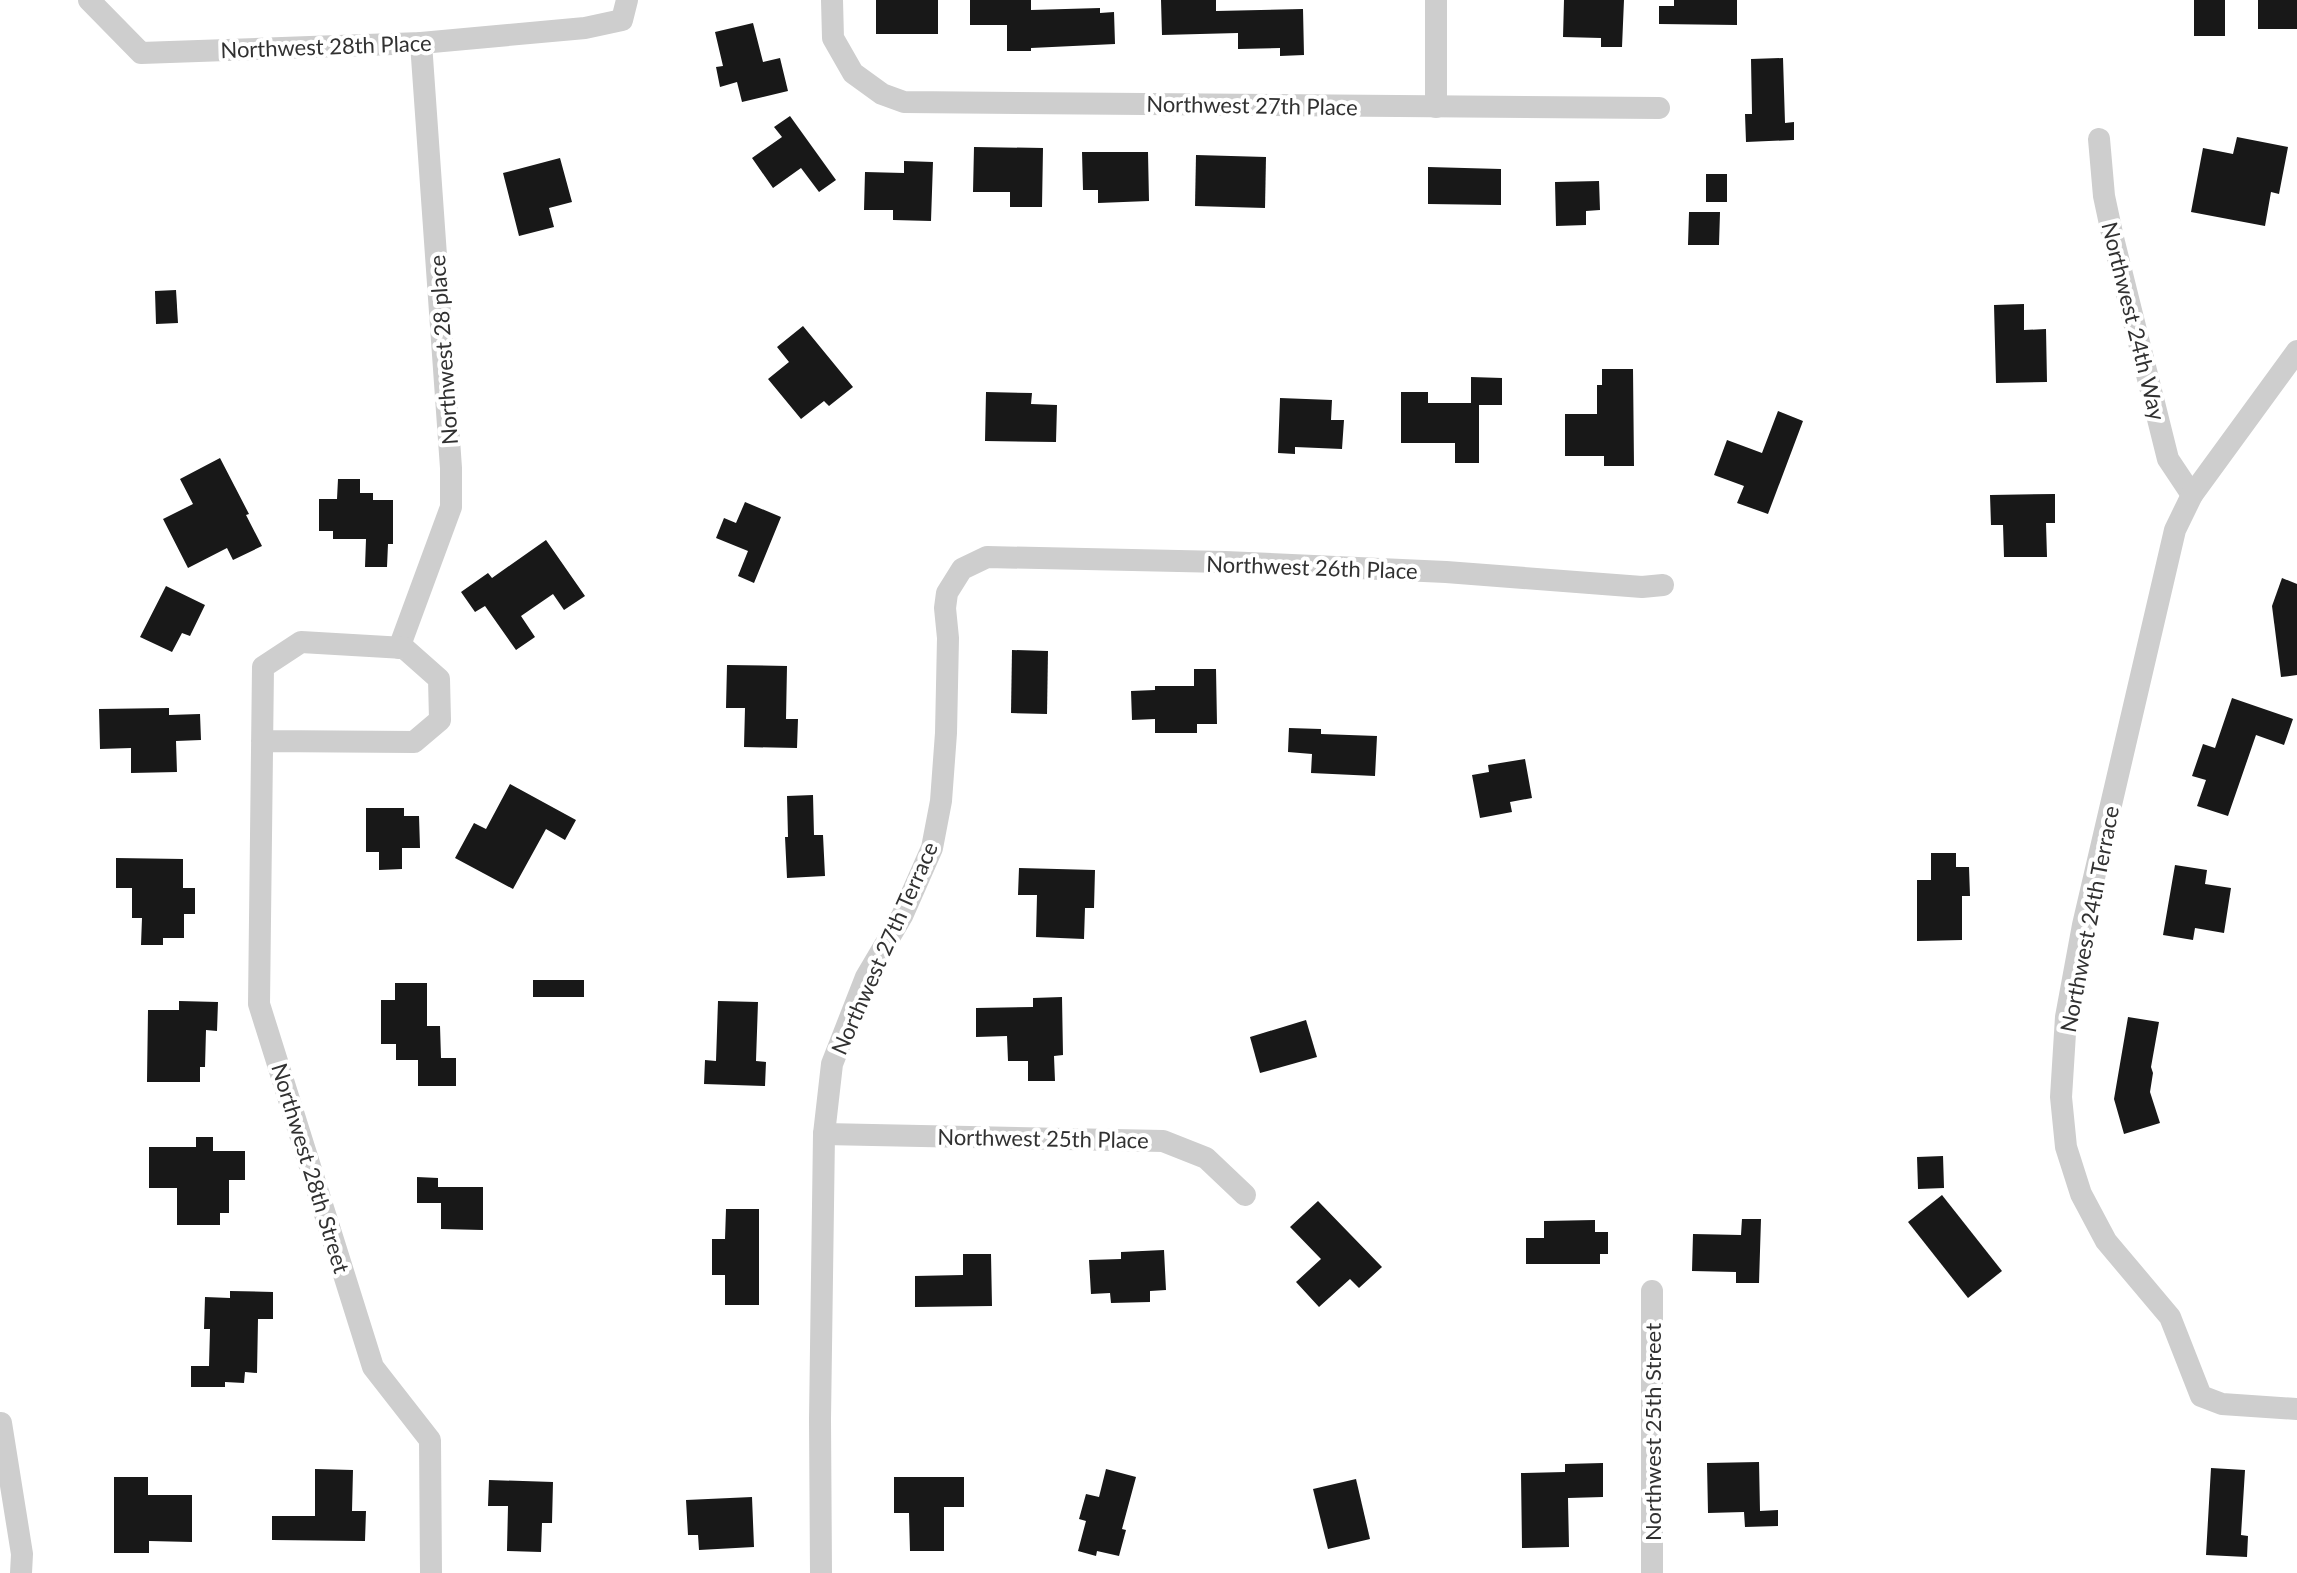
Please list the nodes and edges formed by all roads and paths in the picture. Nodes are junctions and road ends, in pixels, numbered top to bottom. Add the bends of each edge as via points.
1 (89, 0) edge
2 (627, 0) edge
3 (832, 0) edge
4 (1436, 0) edge
5 (421, 43) junction
6 (1436, 107) junction
7 (1659, 108) dead end
8 (2099, 139) dead end
9 (2297, 351) edge
10 (2192, 495) junction
11 (962, 569) joint
12 (1663, 585) dead end
13 (399, 648) junction
14 (262, 741) junction
15 (824, 1134) junction
16 (1245, 1195) dead end
17 (1652, 1291) dead end
18 (2297, 1409) edge
19 (1, 1423) edge
20 (21, 1573) edge
21 (431, 1573) edge
22 (821, 1573) edge
23 (1652, 1573) edge

1 - 5 street, Northwest 28th Place via 141,53
2 - 5 street, Northwest 28th Place via 622,20 585,28
3 - 6 street, Northwest 27th Place via 833,38 853,73 904,102
4 - 6 street
5 - 13 street, Northwest 28 place via 451,507
6 - 7 street, Northwest 27th Place
8 - 10 street, Northwest 24th Way via 2113,238 2168,459
9 - 10 street, Northwest 24th Terrace
10 - 18 street, Northwest 24th Terrace via 2175,530 2083,925 2066,1017 2061,1097 2066,1147 2081,1194 2106,1241 2170,1317 2201,1396 2222,1404
11 - 12 street, Northwest 26th Place via 987,557 1225,562
11 - 15 street, Northwest 27th Terrace via 947,593 945,608 946,733 932,848 902,916 866,977 832,1064
13 - 14 street, Northwest 28th Street via 301,642 263,667
13 - 14 street via 439,679 440,720 414,742
14 - 21 street, Northwest 28th Street via 259,1004 373,1367 430,1440
15 - 16 street, Northwest 25th Place via 1163,1141 1206,1158
15 - 22 street, Northwest 27th Terrace
17 - 23 street, Northwest 25th Street
19 - 20 street

